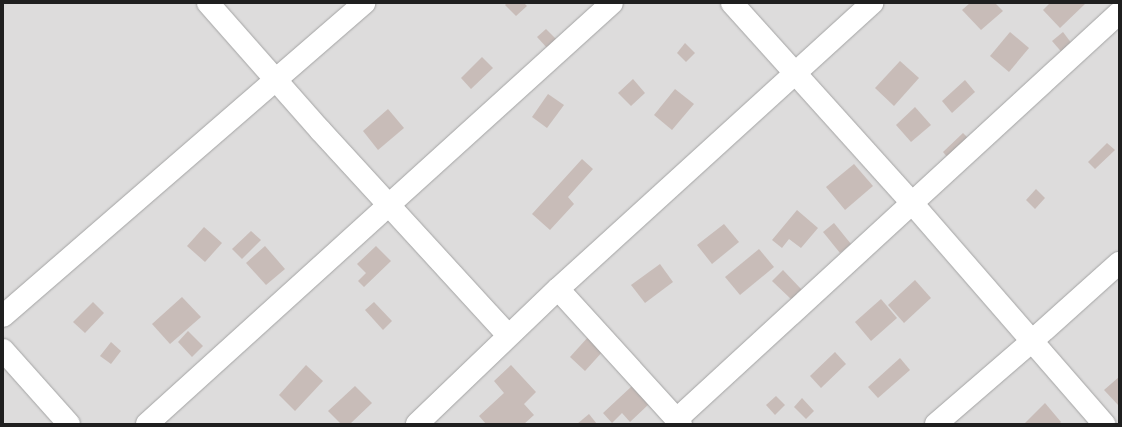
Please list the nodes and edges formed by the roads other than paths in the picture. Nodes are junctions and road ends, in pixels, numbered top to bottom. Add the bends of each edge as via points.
1 (208, 3) edge
2 (364, 3) edge
3 (612, 3) edge
4 (732, 3) edge
5 (872, 3) edge
6 (1119, 13) edge
7 (794, 72) junction
8 (276, 80) junction
9 (912, 203) junction
10 (389, 206) junction
11 (1119, 262) edge
12 (558, 289) junction
13 (3, 316) edge
14 (508, 335) junction
15 (1032, 341) junction
16 (3, 350) edge
17 (679, 422) edge
18 (69, 424) edge
19 (147, 424) edge
20 (417, 424) edge
21 (936, 424) edge
22 (1104, 424) edge

1 - 8 street
2 - 8 street
3 - 10 street
4 - 7 street
5 - 7 street
6 - 9 street
7 - 9 street
7 - 12 street
8 - 10 street
8 - 13 street
9 - 15 street
9 - 17 street
10 - 14 street
10 - 19 street
11 - 15 street
12 - 14 street
12 - 17 street
14 - 20 street
15 - 21 street
15 - 22 street
16 - 18 street

